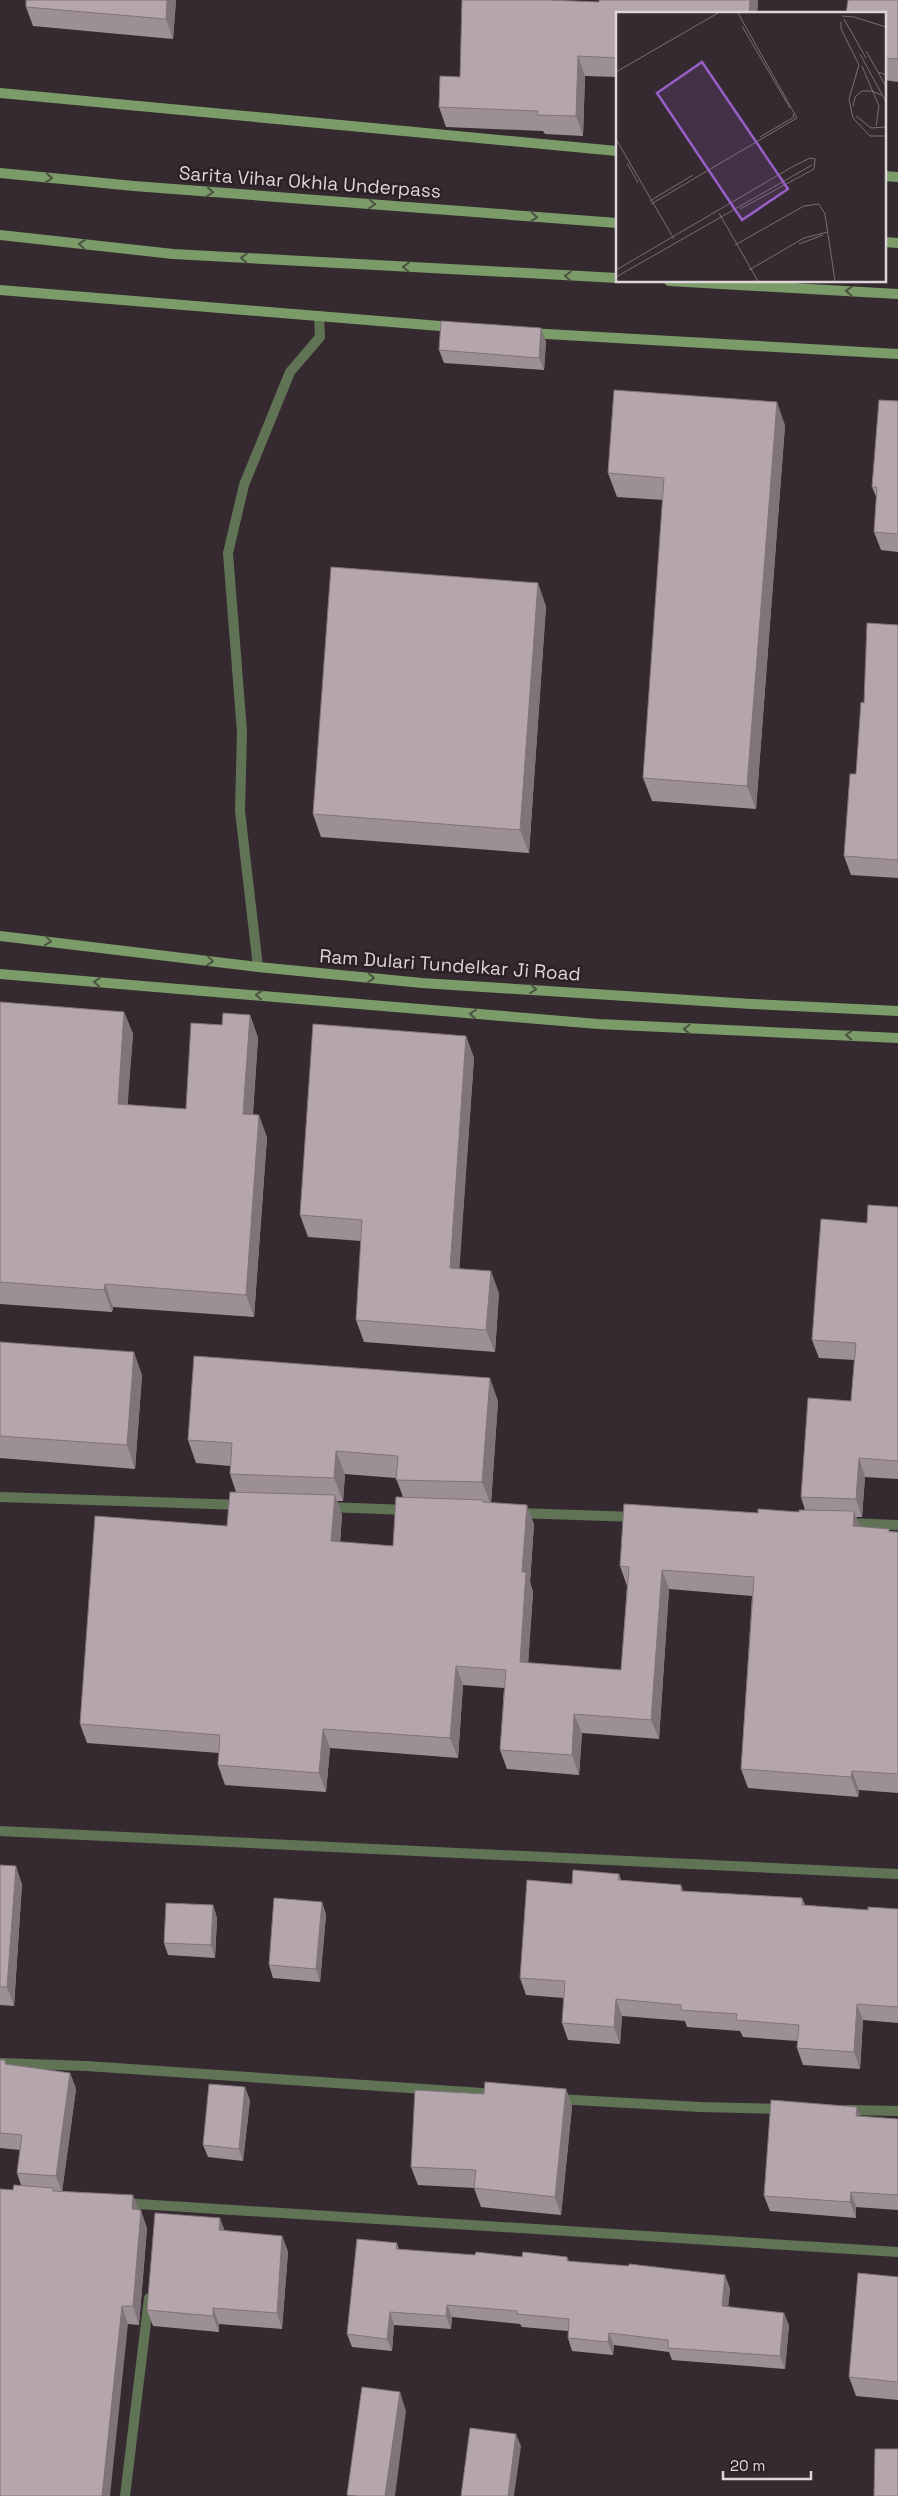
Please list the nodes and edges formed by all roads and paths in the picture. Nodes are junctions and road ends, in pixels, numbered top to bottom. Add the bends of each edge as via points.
1 (0, 93) edge
2 (616, 151) edge
3 (0, 173) edge
4 (616, 223) edge
5 (0, 235) edge
6 (616, 278) edge
7 (687, 282) edge
8 (0, 290) edge
9 (898, 294) edge
10 (319, 316) junction
11 (463, 328) edge
12 (520, 333) edge
13 (898, 354) edge
14 (0, 936) edge
15 (258, 967) junction
16 (0, 974) edge
17 (898, 1011) edge
18 (898, 1038) edge
19 (0, 1497) edge
20 (252, 1505) edge
21 (312, 1507) edge
22 (421, 1510) edge
23 (510, 1513) edge
24 (650, 1517) edge
25 (838, 1523) edge
26 (898, 1525) edge
27 (0, 1831) edge
28 (898, 1874) edge
29 (0, 2063) edge
30 (510, 2095) edge
31 (548, 2098) edge
32 (789, 2109) edge
33 (838, 2110) edge
34 (898, 2111) edge
35 (109, 2202) edge
36 (898, 2252) edge
37 (149, 2292) edge
38 (125, 2496) edge

1 - 2 street
3 -> 4 street, Sarita Vihar Okhla Underpass
6 -> 5 street via 173,254
9 -> 7 street
8 - 10 street
10 - 11 street
10 - 15 street via 320,337 290,372 244,485 228,553 242,732 240,811
12 - 13 street
14 -> 15 street, Ram Dulari Tundelkar Ji Road
15 -> 17 street, Ram Dulari Tundelkar Ji Road via 422,982
18 -> 16 street via 598,1024
19 - 20 street
21 - 22 street
23 - 24 street
25 - 26 street
27 - 28 street
29 - 30 street
31 - 32 street via 690,2107
33 - 34 street
35 - 36 street via 156,2210
37 - 38 street

